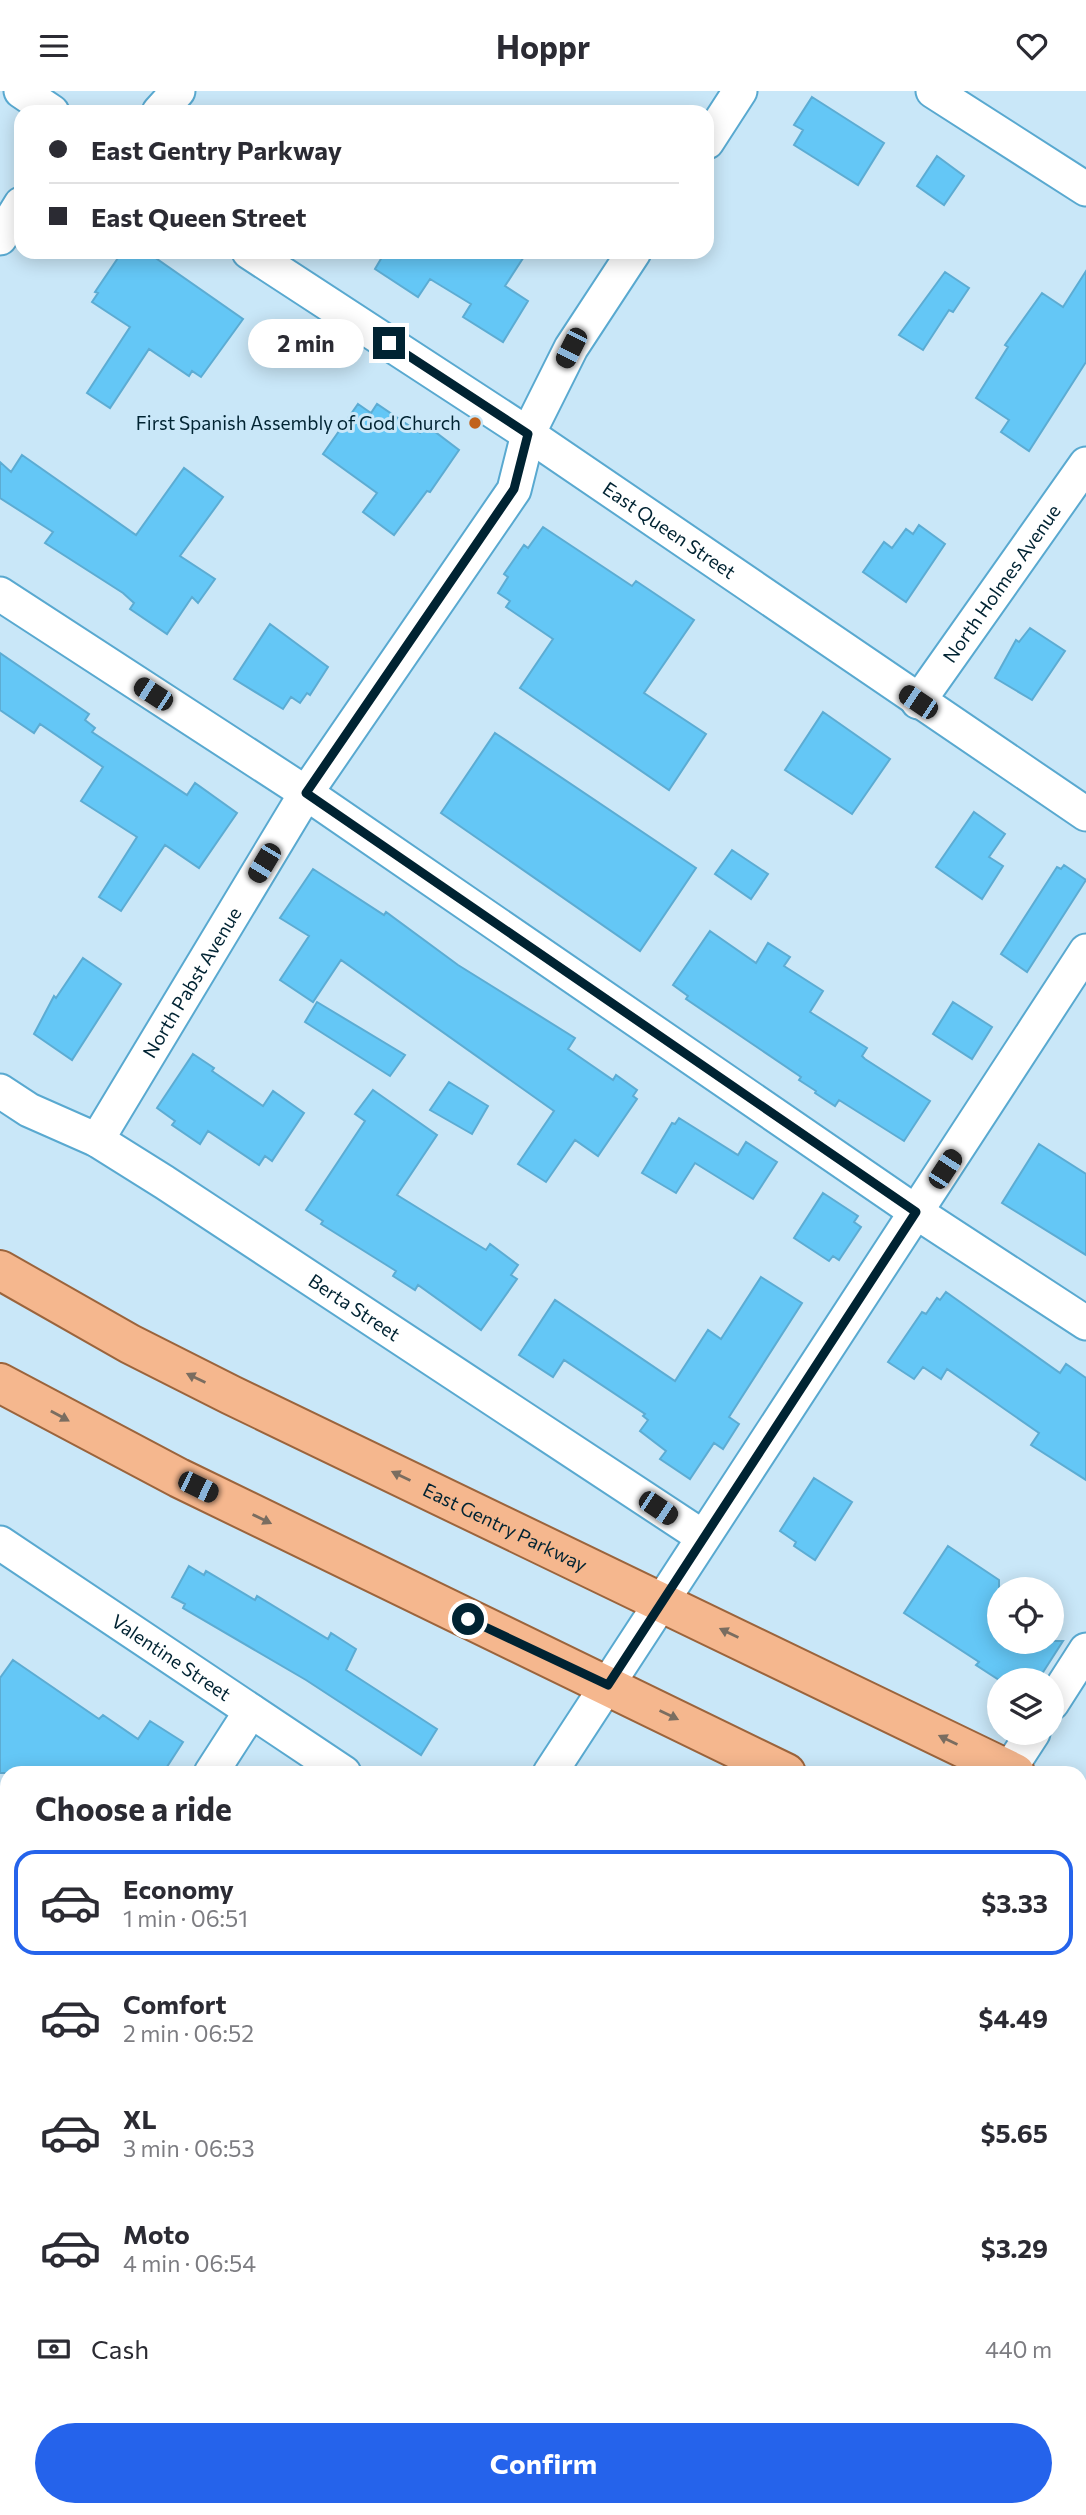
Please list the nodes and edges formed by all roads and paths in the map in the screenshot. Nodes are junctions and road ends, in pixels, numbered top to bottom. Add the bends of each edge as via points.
1 (21, 91) edge
2 (178, 91) edge
3 (740, 91) edge
4 (933, 91) edge
5 (42, 105) edge
6 (165, 105) edge
7 (714, 131) edge
8 (1086, 190) edge
9 (14, 215) edge
10 (0, 238) edge
11 (260, 259) edge
12 (629, 259) edge
13 (528, 434) junction
14 (1086, 464) edge
15 (0, 594) edge
16 (918, 702) junction
17 (306, 793) junction
18 (1086, 814) edge
19 (1086, 951) edge
20 (0, 1091) edge
21 (96, 1140) junction
22 (916, 1212) junction
23 (0, 1270) edge
24 (1086, 1322) edge
25 (0, 1383) edge
26 (703, 1538) junction
27 (0, 1543) edge
28 (662, 1601) junction
29 (1086, 1650) edge
30 (1064, 1684) edge
31 (608, 1685) junction
32 (251, 1711) junction
33 (1026, 1745) edge
34 (216, 1766) edge
35 (334, 1766) edge
36 (555, 1766) edge
37 (772, 1766) edge
38 (998, 1766) edge
39 (1014, 1766) edge

1 - 5 street
2 - 6 street
3 - 7 street
4 - 8 street
9 - 10 street
11 - 13 street, East Queen Street
12 - 13 street, North Pabst Avenue via 571,348
13 - 16 street, East Queen Street
13 - 17 street, North Pabst Avenue via 514,489
14 - 16 street, North Holmes Avenue
15 - 17 street
16 - 18 street, East Queen Street
17 - 21 street, North Pabst Avenue
17 - 22 street
19 - 22 street
20 - 21 street, Berta Street via 29,1110
21 - 26 street, Berta Street
22 - 24 street
22 - 26 street
28 -> 23 main road, East Gentry Parkway via 189,1374
25 -> 31 main road via 178,1478
26 - 28 street
27 - 32 street, Valentine Street
28 - 31 street
38 -> 28 main road, East Gentry Parkway
29 - 30 street
31 - 36 street
31 -> 37 main road
32 - 34 street
32 - 35 street, Valentine Street
33 - 39 street

